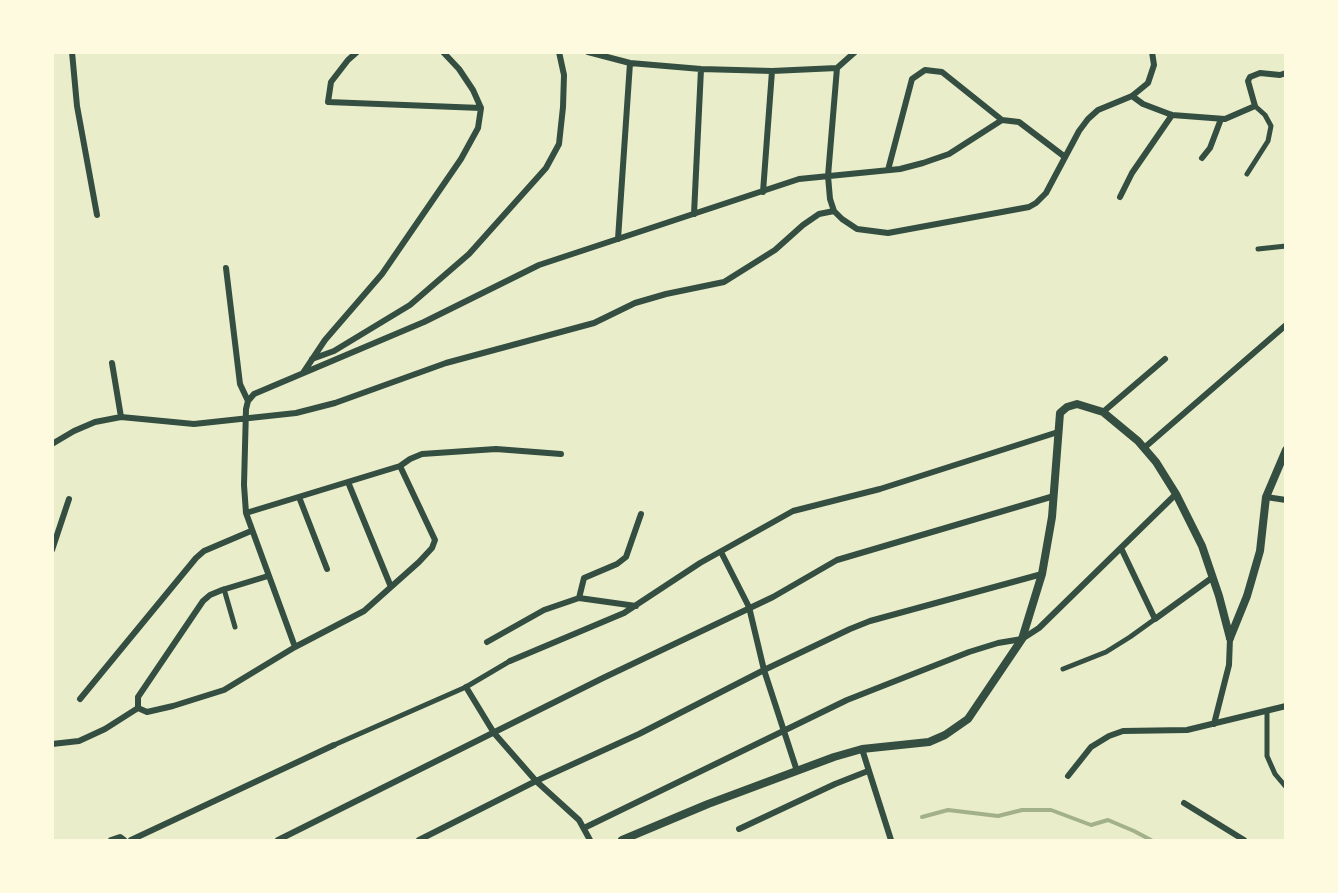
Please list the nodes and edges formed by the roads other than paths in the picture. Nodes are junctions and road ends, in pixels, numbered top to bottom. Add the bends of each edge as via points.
1 (72, 52) edge
2 (357, 52) edge
3 (443, 52) edge
4 (560, 52) edge
5 (588, 52) edge
6 (855, 52) edge
7 (1152, 52) edge
8 (630, 63) junction
9 (837, 68) junction
10 (701, 69) junction
11 (772, 71) junction
12 (1286, 73) edge
13 (1132, 96) junction
14 (1255, 106) junction
15 (481, 108) junction
16 (1172, 115) junction
17 (1221, 119) junction
18 (1002, 120) junction
19 (1065, 158) junction
20 (1202, 158) dead end
21 (888, 170) junction
22 (1247, 174) dead end
23 (828, 176) junction
24 (763, 192) junction
25 (1120, 197) dead end
26 (834, 211) junction
27 (694, 214) junction
28 (97, 215) dead end
29 (618, 239) junction
30 (1286, 246) edge
31 (1258, 249) dead end
32 (226, 268) dead end
33 (1286, 325) edge
34 (312, 359) junction
35 (1165, 359) dead end
36 (112, 363) dead end
37 (303, 374) junction
38 (248, 401) junction
39 (1103, 412) junction
40 (121, 417) junction
41 (246, 420) junction
42 (1058, 432) junction
43 (52, 444) edge
44 (1144, 448) junction
45 (1286, 450) edge
46 (561, 454) dead end
47 (400, 466) junction
48 (348, 482) junction
49 (1176, 494) junction
50 (299, 496) junction
51 (1054, 496) junction
52 (1266, 497) junction
53 (69, 499) dead end
54 (1286, 500) edge
55 (246, 513) junction
56 (641, 514) dead end
57 (251, 531) junction
58 (1121, 548) junction
59 (52, 550) edge
60 (721, 552) junction
61 (327, 568) dead end
62 (1042, 574) junction
63 (268, 576) junction
64 (1213, 577) junction
65 (391, 587) junction
66 (224, 589) junction
67 (579, 597) junction
68 (637, 606) junction
69 (749, 607) junction
70 (1155, 619) junction
71 (235, 627) dead end
72 (1230, 638) junction
73 (1022, 639) junction
74 (487, 642) dead end
75 (295, 647) junction
76 (510, 661) joint
77 (1063, 669) dead end
78 (764, 670) junction
79 (466, 687) junction
80 (80, 699) dead end
81 (1286, 706) edge
82 (138, 708) junction
83 (1267, 711) junction
84 (1214, 724) junction
85 (783, 729) junction
86 (494, 734) junction
87 (52, 744) edge
88 (334, 745) joint
89 (862, 749) junction
90 (797, 771) junction
91 (868, 771) junction
92 (1068, 776) dead end
93 (536, 781) junction
94 (1286, 787) edge
95 (1184, 803) dead end
96 (584, 828) junction
97 (740, 829) dead end
98 (122, 839) edge
99 (111, 840) edge
100 (131, 840) edge
101 (278, 840) edge
102 (419, 840) edge
103 (590, 840) edge
104 (622, 840) edge
105 (891, 840) edge
106 (1244, 840) edge

1 - 28 street via 77,106
2 - 15 street via 331,82 328,102
3 - 15 street via 459,69
4 - 34 street via 564,75 559,144 546,168 469,255 410,304 334,351
5 - 8 street
6 - 9 street
7 - 13 street via 1154,64 1148,83
8 - 10 street
8 - 29 street
9 - 11 street
9 - 23 street
10 - 11 street
10 - 27 street
11 - 24 street
12 - 14 street via 1250,77
13 - 16 street via 1143,105
13 - 19 street via 1098,110 1088,119
14 - 17 street
14 - 22 street via 1271,126 1268,141
15 - 34 street via 478,128 461,159 382,274
16 - 17 street
16 - 25 street
17 - 20 street
18 - 19 street via 1019,122
18 - 21 street via 948,154
18 - 21 street via 942,72 925,70 912,79
19 - 26 street via 1046,193 1029,207 888,233 857,229
21 - 23 street
23 - 24 street via 799,179
23 - 26 street
24 - 27 street
26 - 41 street via 819,214 775,250 724,282 635,303 594,323 446,363 335,403
27 - 29 street
29 - 37 street via 539,265 424,322
30 - 31 street
32 - 38 street via 240,384
33 - 44 street
34 - 37 street
35 - 39 street
36 - 40 street
37 - 38 street via 254,394
38 - 41 street
39 - 42 street via 1077,404 1067,407 1060,413
39 - 44 street
40 - 41 street via 194,424
40 - 43 street via 74,430
41 - 55 street
42 - 51 street
42 - 60 street via 880,489 793,511
44 - 49 street
45 - 52 street
46 - 47 street via 496,449 459,451 422,454
47 - 48 street
47 - 65 street via 435,540 419,562
48 - 50 street
48 - 65 street
49 - 58 street
49 - 64 street
50 - 55 street
50 - 61 street
51 - 62 street
51 - 69 street via 837,560
52 - 54 street
52 - 72 street via 1260,551
53 - 59 street
55 - 57 street
56 - 67 street via 626,556 585,578
57 - 63 street
57 - 80 street via 196,558
58 - 70 street
58 - 73 street via 1039,628
60 - 68 street
60 - 69 street
62 - 73 street
62 - 78 street via 870,621
63 - 66 street
63 - 75 street
64 - 70 street
64 - 72 street
65 - 75 street via 364,611
66 - 71 street
66 - 82 street via 203,602 138,697
67 - 68 street
67 - 74 street via 544,610
68 - 76 street
69 - 78 street
69 - 86 street
70 - 77 street via 1106,652
72 - 84 street via 1229,665
73 - 85 street via 969,652 906,675
73 - 89 street via 968,719 945,735 929,742
75 - 82 street via 224,690 147,712
76 - 79 street
78 - 85 street
78 - 93 street
79 - 86 street
79 - 88 street
81 - 83 street
82 - 87 street via 79,741
83 - 84 street
83 - 94 street via 1267,756
84 - 92 street via 1109,736 1091,747
85 - 90 street
85 - 96 street
86 - 93 street
86 - 101 street
88 - 100 street
89 - 90 street
89 - 91 street
90 - 104 street
91 - 97 street
91 - 105 street
93 - 96 street
93 - 102 street
95 - 106 street
96 - 103 street
98 - 99 street

